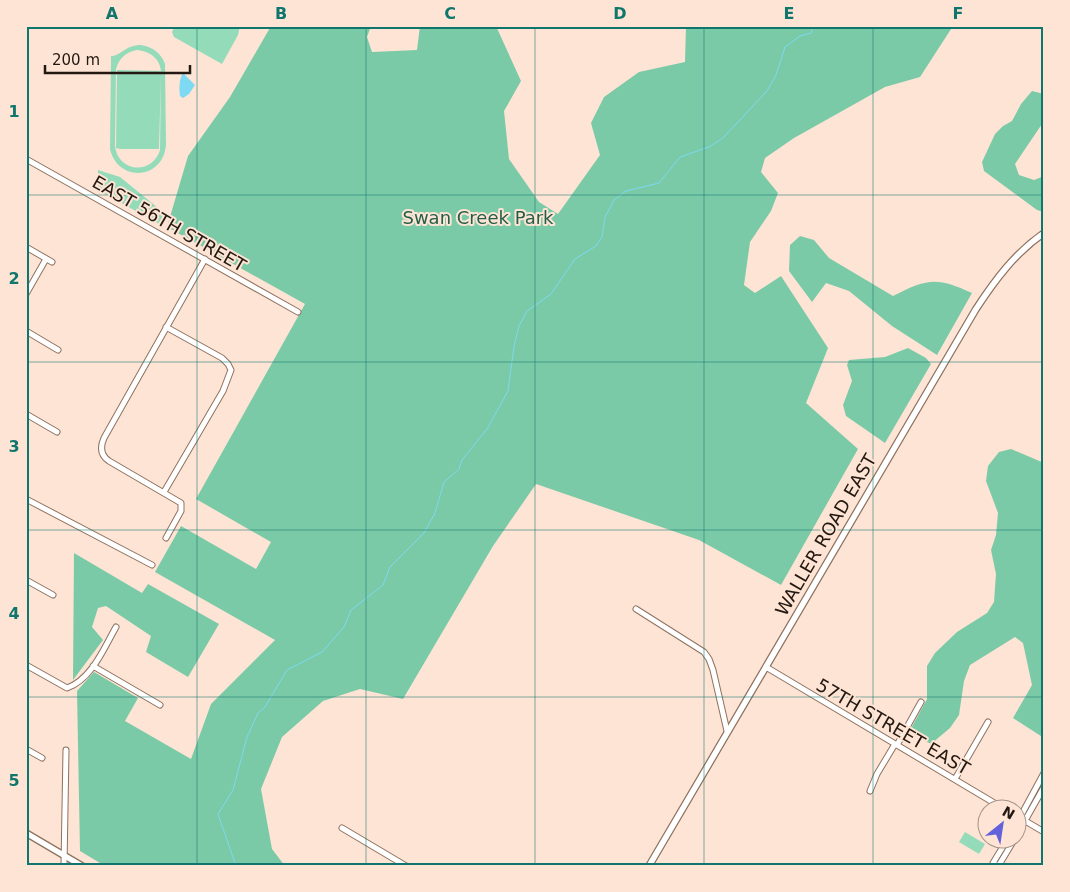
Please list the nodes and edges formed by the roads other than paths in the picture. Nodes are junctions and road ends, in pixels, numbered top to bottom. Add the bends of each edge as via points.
1 (26, 159) edge
2 (1044, 233) edge
3 (26, 247) edge
4 (46, 259) junction
5 (204, 259) junction
6 (52, 262) dead end
7 (26, 294) edge
8 (298, 312) dead end
9 (166, 327) junction
10 (26, 332) edge
11 (58, 350) dead end
12 (26, 414) edge
13 (57, 432) dead end
14 (164, 492) junction
15 (26, 500) edge
16 (166, 538) dead end
17 (152, 565) dead end
18 (26, 580) edge
19 (53, 595) dead end
20 (636, 609) dead end
21 (116, 626) dead end
22 (26, 665) edge
23 (93, 666) junction
24 (766, 667) junction
25 (921, 702) dead end
26 (160, 705) dead end
27 (988, 722) dead end
28 (727, 731) junction
29 (896, 745) junction
30 (26, 749) edge
31 (66, 750) dead end
32 (42, 758) dead end
33 (1044, 773) edge
34 (955, 779) junction
35 (1044, 787) edge
36 (870, 791) dead end
37 (990, 800) edge
38 (1028, 804) edge
39 (1028, 808) edge
40 (1028, 823) edge
41 (342, 828) dead end
42 (1044, 832) edge
43 (26, 833) edge
44 (1001, 850) edge
45 (1008, 850) edge
46 (64, 855) junction
47 (64, 866) edge
48 (82, 866) edge
49 (406, 866) edge
50 (649, 866) edge

1 - 5 street, EAST 56TH STREET
2 - 24 street, WALLER ROAD EAST via 1009,264 982,300
3 - 4 street
4 - 6 street
4 - 7 street
5 - 8 street, EAST 56TH STREET
5 - 9 street
9 - 14 street via 104,438 101,451 109,461
9 - 14 street via 222,358 230,370 225,386
10 - 11 street
12 - 13 street
14 - 16 street via 181,502 182,507
15 - 17 street
18 - 19 street
20 - 28 street via 704,652 713,670
21 - 23 street
22 - 23 street via 68,688 83,679
23 - 26 street
24 - 28 street, WALLER ROAD EAST
24 - 29 street, 57TH STREET EAST
25 - 29 street
27 - 34 street
28 - 50 street, WALLER ROAD EAST
29 - 34 street, 57TH STREET EAST
29 - 36 street
30 - 32 street
31 - 46 street
33 - 38 street
34 - 37 street, 57TH STREET EAST
35 - 39 street
40 - 42 street
41 - 49 street
43 - 46 street
44 - 45 street via 993,863 995,865 999,865
46 - 47 street
46 - 48 street

